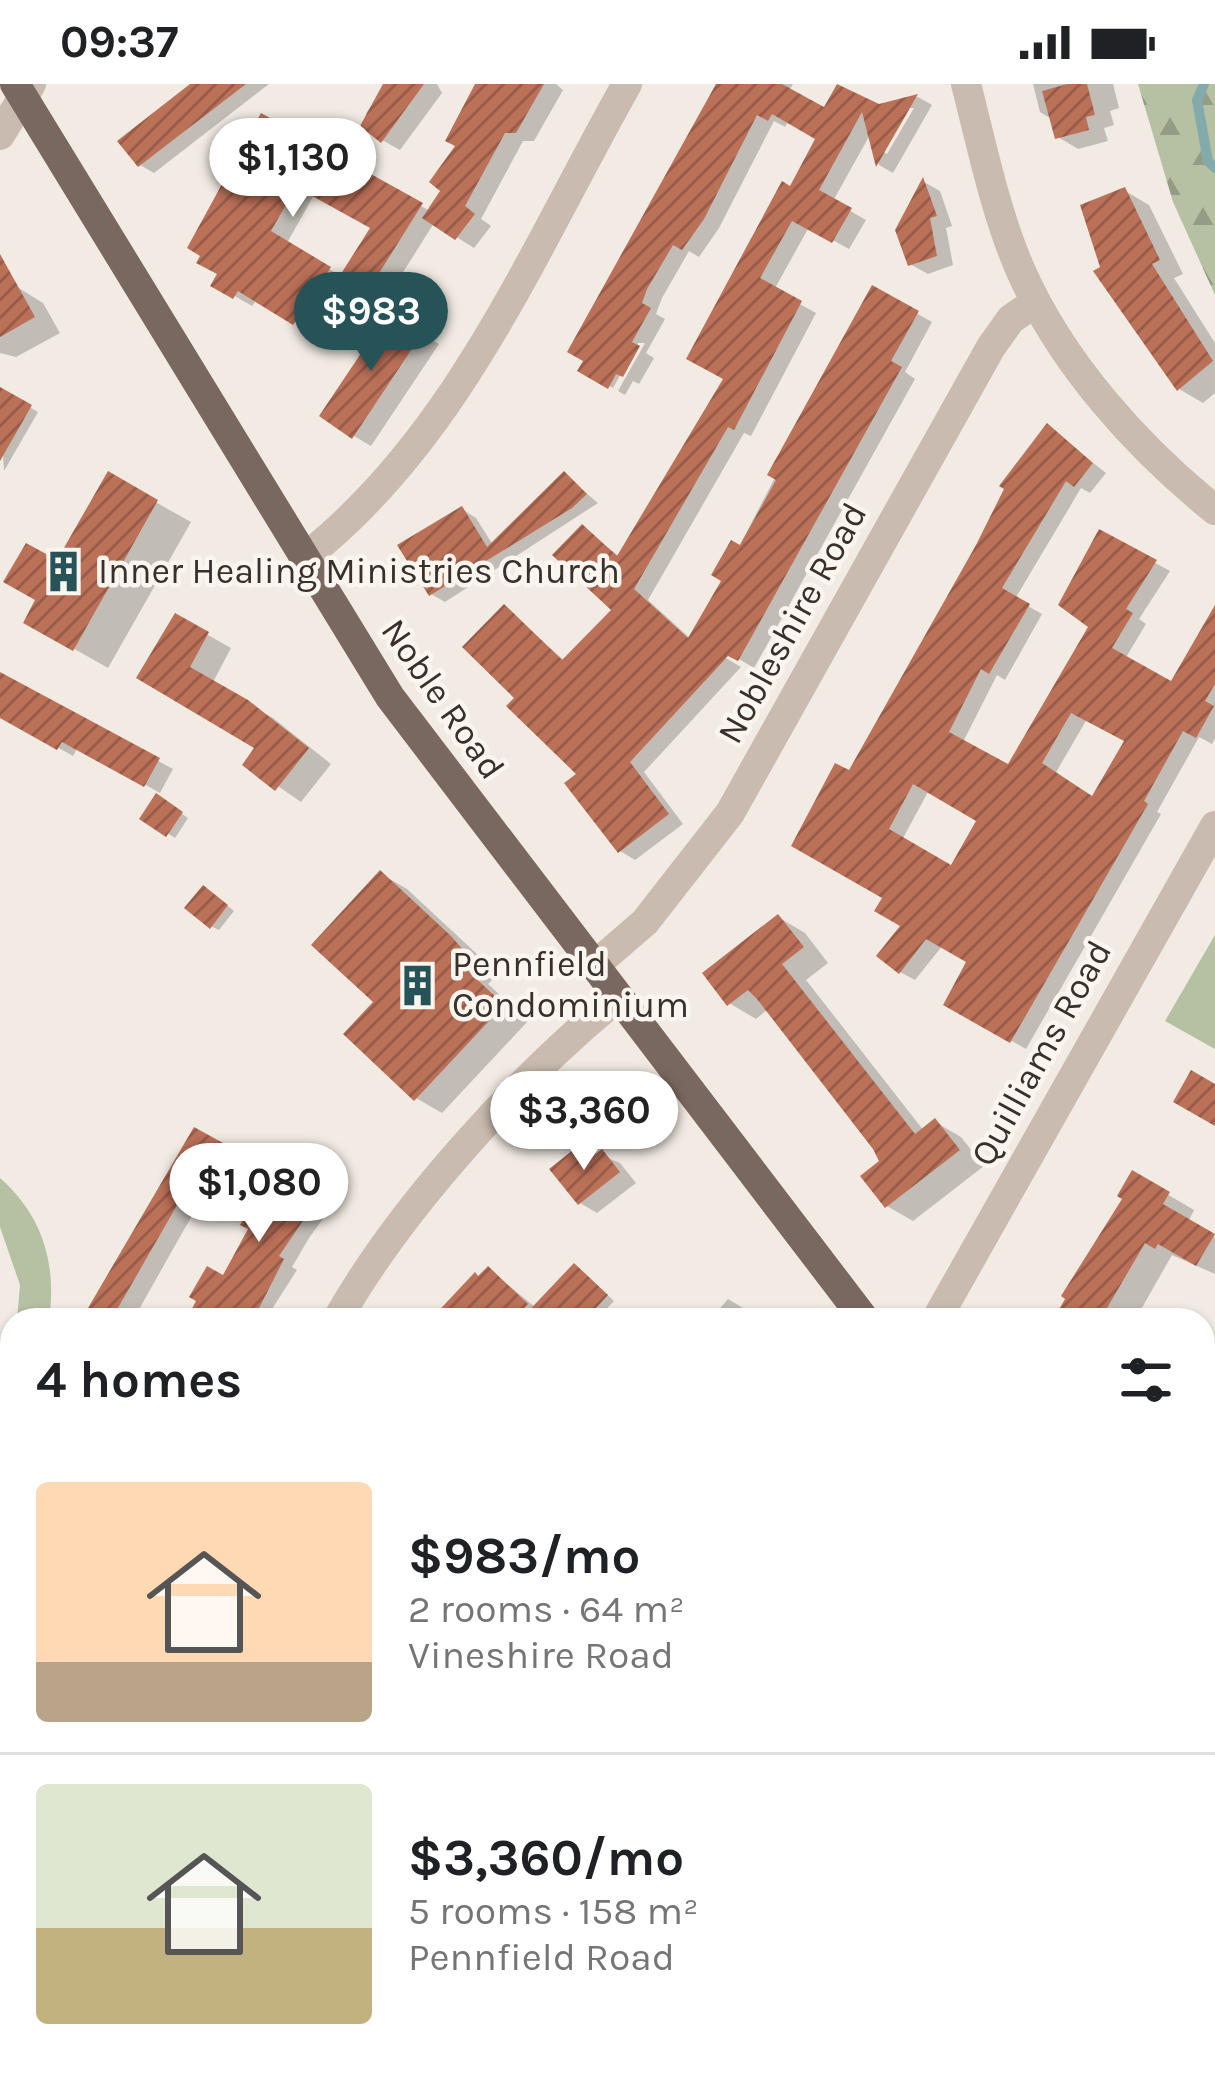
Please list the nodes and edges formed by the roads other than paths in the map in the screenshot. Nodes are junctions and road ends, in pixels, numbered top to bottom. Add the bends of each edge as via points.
1 (627, 84) edge
2 (966, 84) edge
3 (23, 88) edge
4 (0, 135) edge
5 (1036, 302) junction
6 (1215, 510) edge
7 (303, 559) junction
8 (1215, 826) edge
9 (593, 966) junction
10 (618, 997) junction
11 (345, 1308) edge
12 (856, 1308) edge
13 (943, 1308) edge

1 - 7 street via 437,418 374,500
2 - 5 street via 1004,224
3 - 4 street
3 - 7 main road, Noble Road
5 - 6 street via 1130,430
5 - 9 street, Nobleshire Road via 991,347 716,835 645,922
7 - 9 main road, Noble Road via 430,753
8 - 13 street, Quilliams Road
9 - 10 main road, Noble Road
10 - 11 street via 555,1052 406,1216
10 - 12 main road, Noble Road

